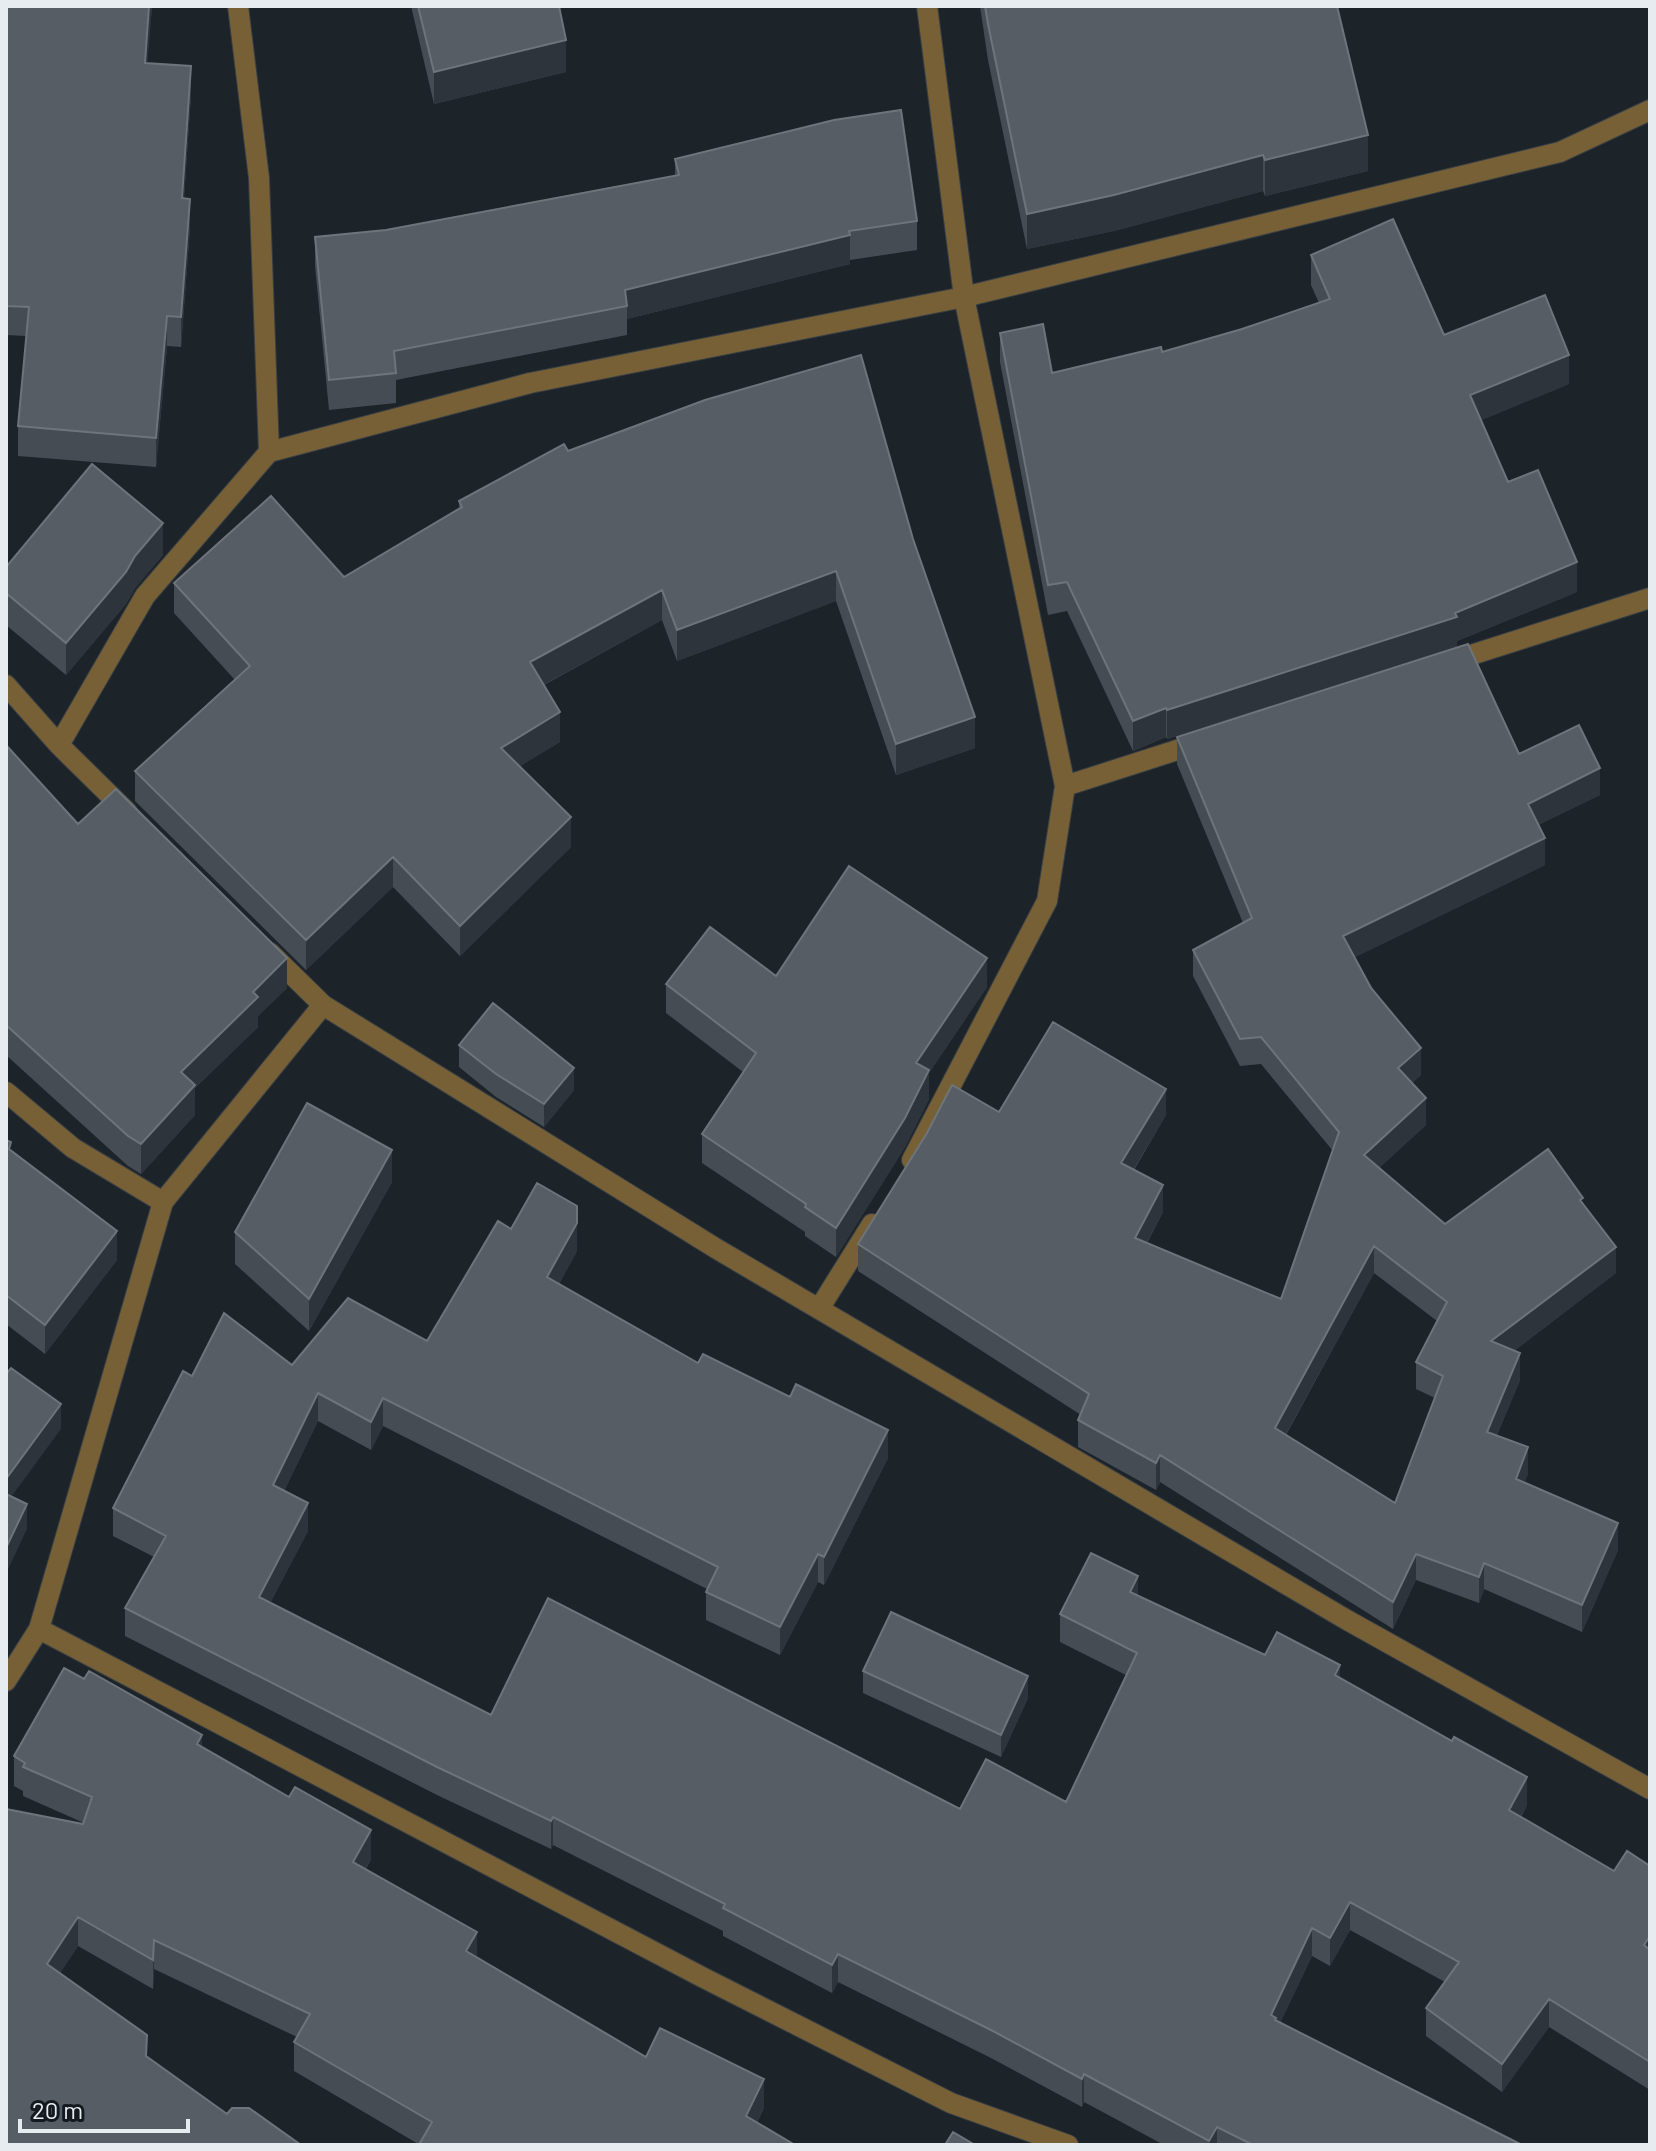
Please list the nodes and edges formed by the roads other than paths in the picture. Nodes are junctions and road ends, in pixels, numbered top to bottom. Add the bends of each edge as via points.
1 (238, 6) edge
2 (927, 6) edge
3 (1650, 110) edge
4 (964, 297) junction
5 (269, 452) junction
6 (1650, 598) edge
7 (1425, 670) edge
8 (6, 685) edge
9 (1215, 738) edge
10 (59, 745) junction
11 (1065, 786) junction
12 (136, 821) edge
13 (257, 941) edge
14 (323, 1005) junction
15 (6, 1092) edge
16 (900, 1179) edge
17 (163, 1202) junction
18 (884, 1205) edge
19 (819, 1309) junction
20 (39, 1629) junction
21 (6, 1681) edge
22 (1650, 1789) edge
23 (1068, 2145) edge

1 - 5 street via 259,178
2 - 4 street
3 - 4 street via 1560,152
4 - 5 street via 530,383
4 - 11 street
5 - 10 street via 145,596
6 - 7 street
8 - 10 street
9 - 11 street
10 - 12 street
11 - 16 street via 1047,901
13 - 14 street
14 - 17 street
14 - 19 street
15 - 17 street via 73,1148
17 - 20 street
18 - 19 street
19 - 22 street via 1347,1620
20 - 21 street
20 - 23 street via 951,2103

